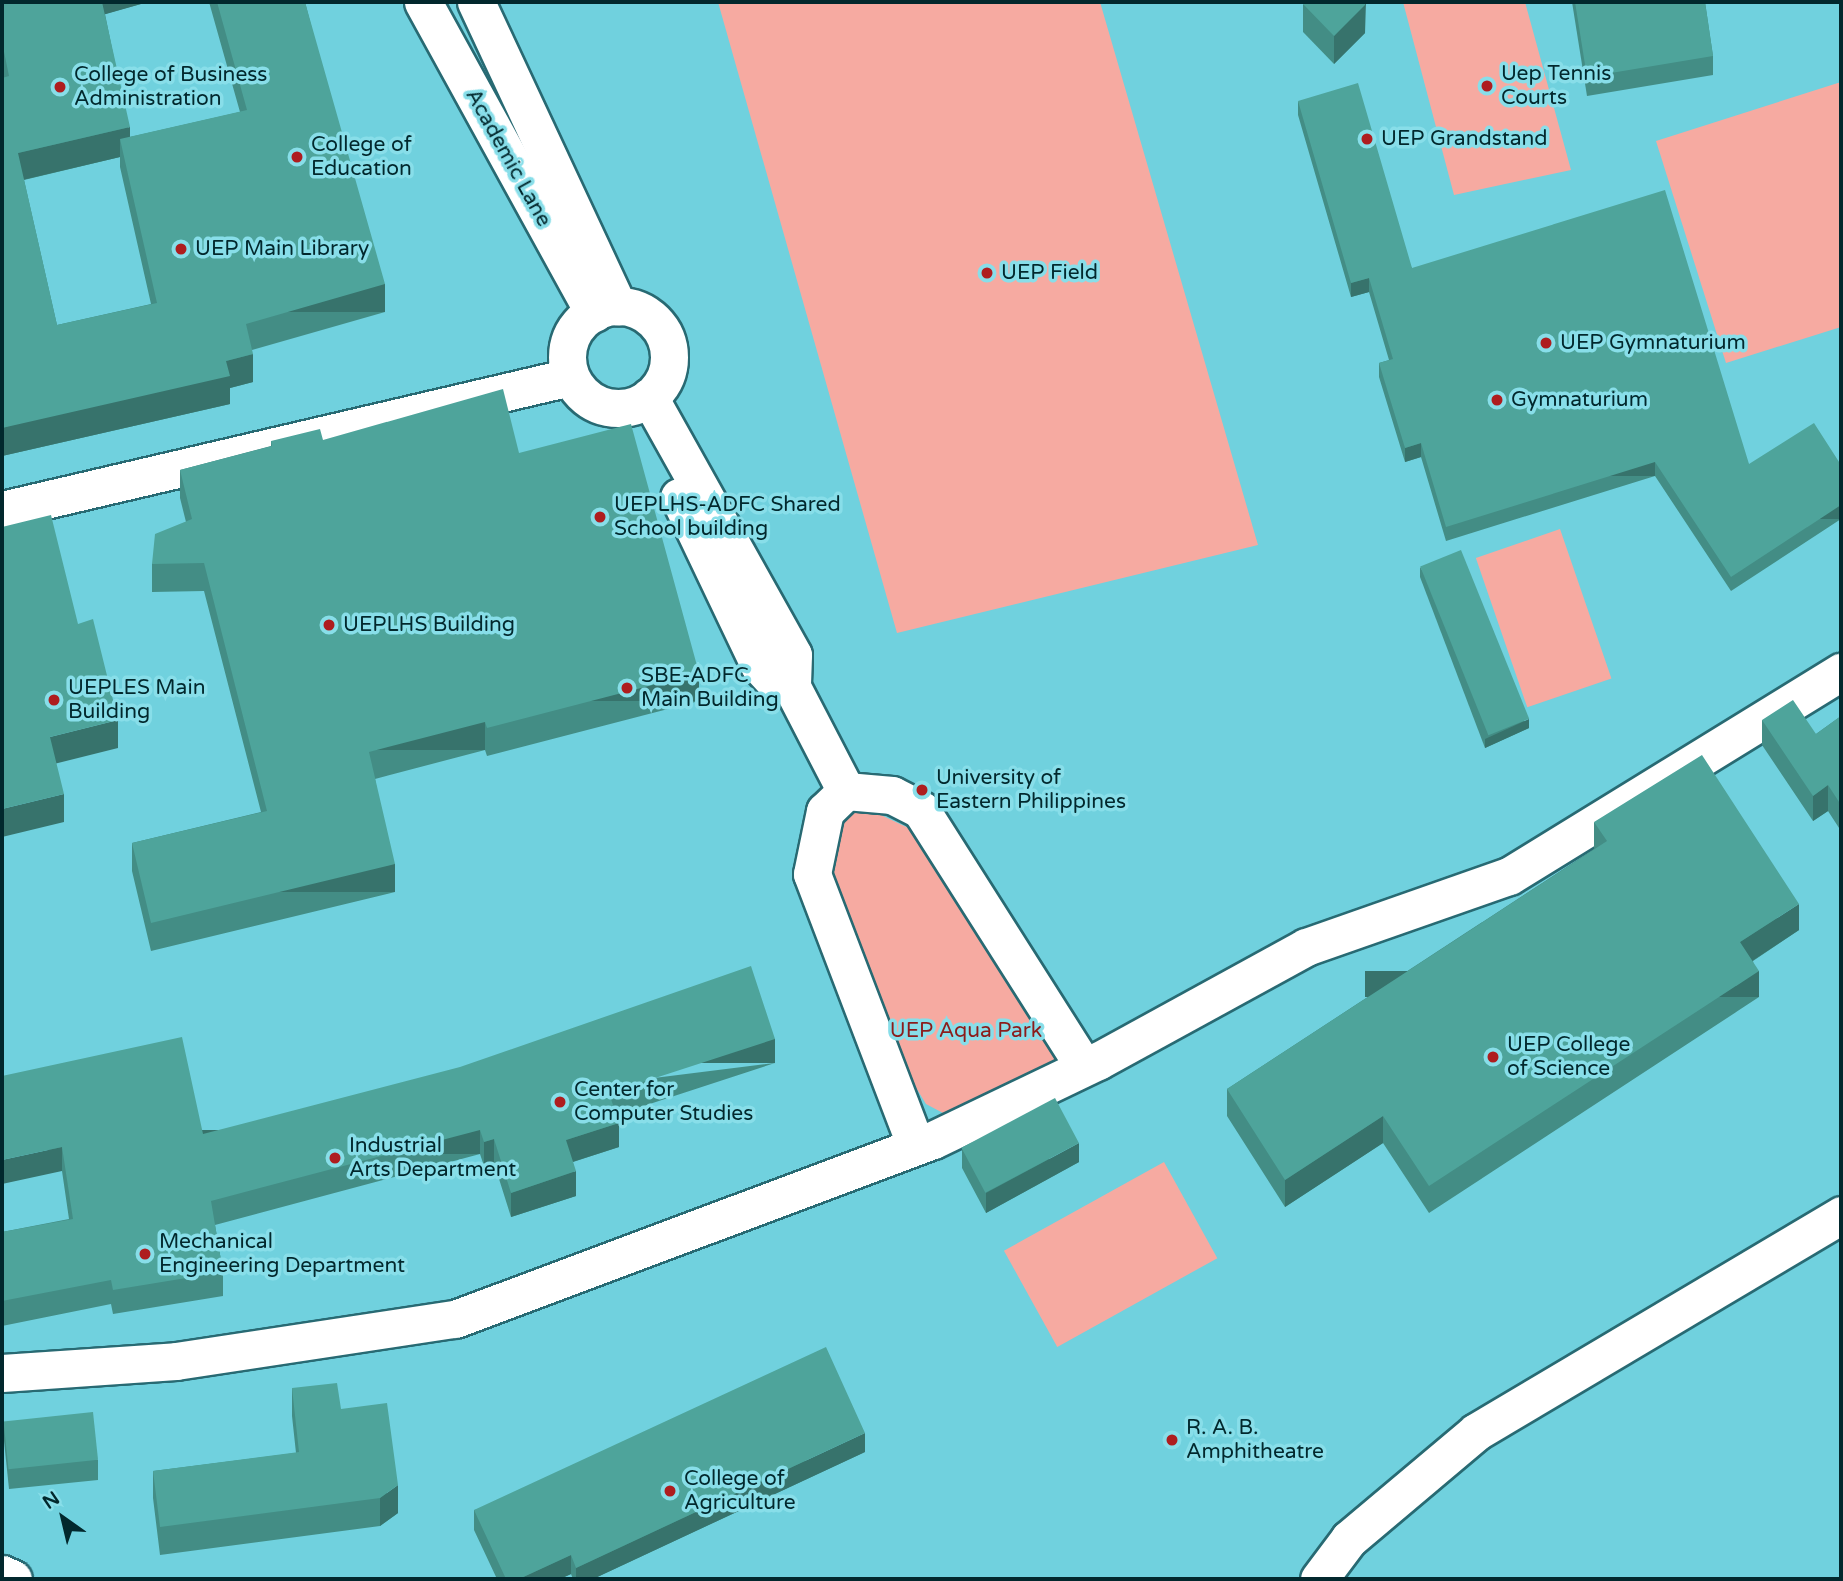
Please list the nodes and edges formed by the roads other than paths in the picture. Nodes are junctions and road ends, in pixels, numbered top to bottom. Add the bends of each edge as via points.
1 (423, 2) edge
2 (476, 2) edge
3 (522, 100) junction
4 (487, 118) junction
5 (606, 310) junction
6 (570, 377) junction
7 (642, 401) junction
8 (2, 510) edge
9 (1841, 672) edge
10 (846, 791) junction
11 (1084, 1067) junction
12 (916, 1146) junction
13 (1841, 1215) edge
14 (2, 1373) edge
15 (2, 1574) edge
16 (13, 1579) edge
17 (1319, 1579) edge

1 - 4 street, Academic Lane
2 - 3 street, Academic Lane
3 - 4 street
3 - 5 street, Academic Lane
4 - 5 street, Academic Lane
5 - 6 street via 568,345
5 - 7 street via 649,317 668,346 664,379
6 - 7 street via 592,401
6 - 8 street
7 - 10 street via 759,665 774,681 792,687
9 - 11 street via 1509,876 1306,947
10 - 11 street via 892,795 921,810
10 - 12 street via 825,811 812,874
11 - 12 street
12 - 14 street via 455,1319 176,1361
13 - 17 street via 1476,1432 1349,1539
15 - 16 street

